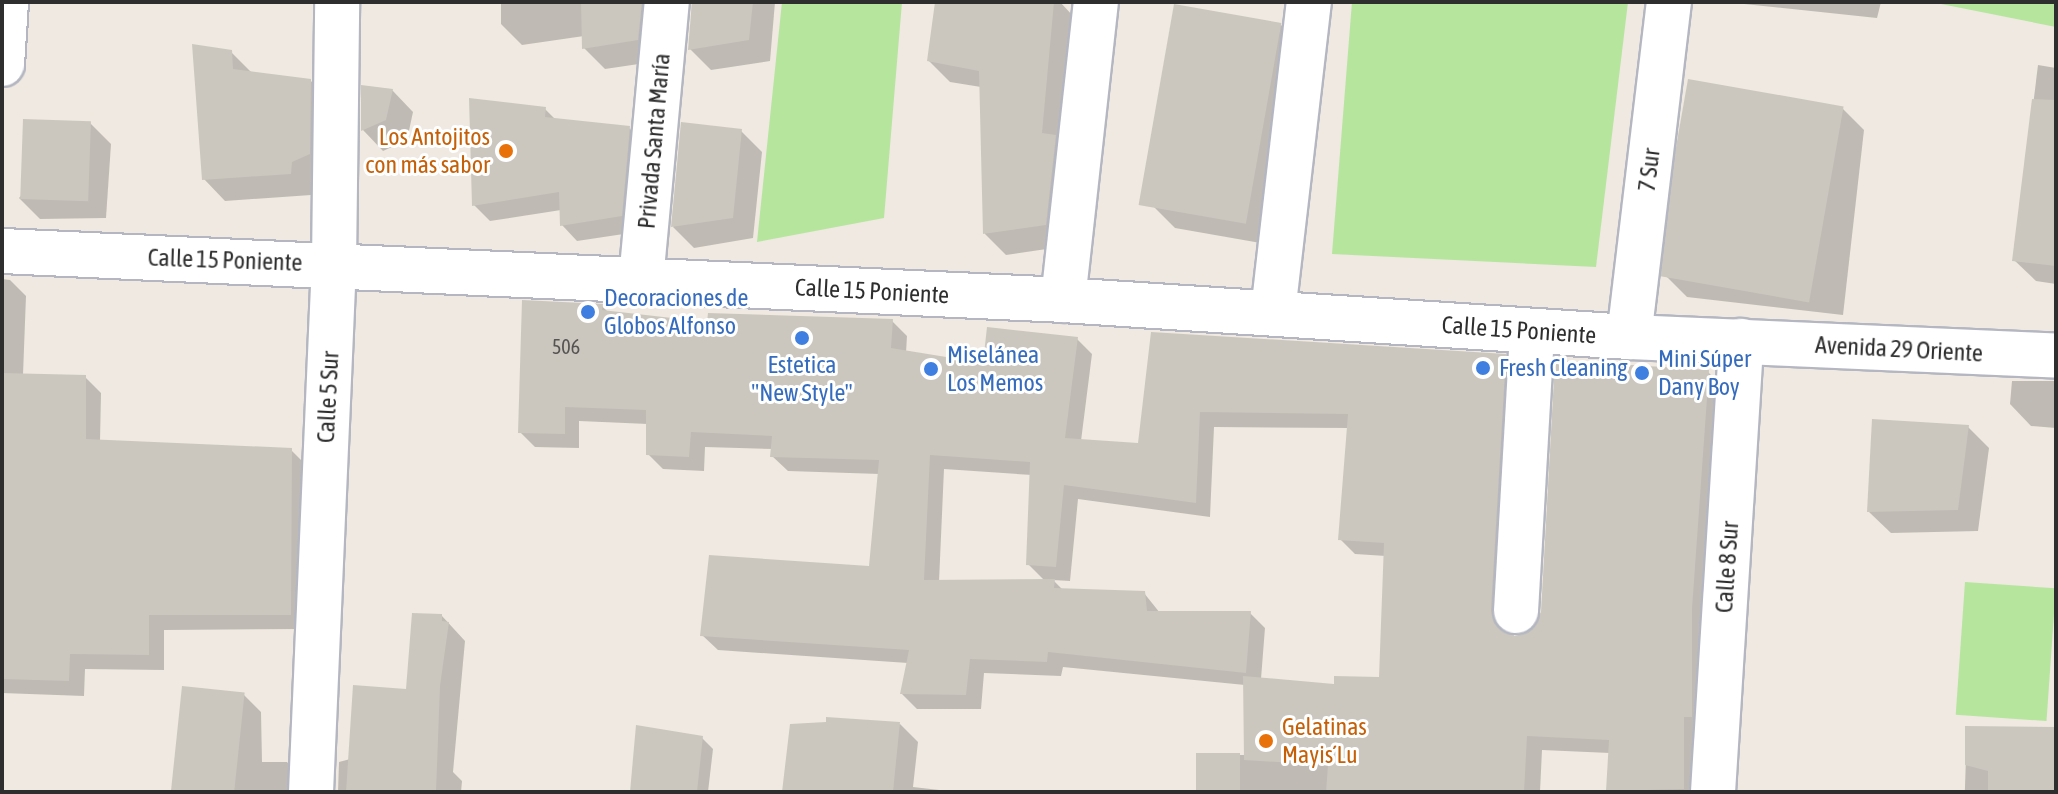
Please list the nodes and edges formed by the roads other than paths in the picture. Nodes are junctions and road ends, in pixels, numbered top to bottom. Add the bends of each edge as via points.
1 (6, 2) edge
2 (337, 2) edge
3 (667, 2) edge
4 (1096, 2) edge
5 (1309, 2) edge
6 (1669, 2) edge
7 (2, 64) edge
8 (2, 251) edge
9 (334, 264) junction
10 (641, 280) junction
11 (1063, 300) junction
12 (1273, 312) junction
13 (1532, 331) junction
14 (1629, 337) junction
15 (1741, 341) junction
16 (2056, 356) edge
17 (1516, 611) dead end
18 (311, 792) edge
19 (1713, 792) edge

1 - 7 street
2 - 9 street, Calle 5 Sur
3 - 10 street, Privada Santa María
4 - 11 street
5 - 12 street
6 - 14 street, 7 Sur
8 - 9 street, Calle 15 Poniente
9 - 10 street, Calle 15 Poniente
9 - 18 street, Calle 5 Sur
10 - 11 street, Calle 15 Poniente
11 - 12 street, Calle 15 Poniente
12 - 13 street, Calle 15 Poniente
13 - 14 street, Calle 15 Poniente
13 - 17 street
14 - 15 street, Calle 15 Poniente
15 - 16 street, Avenida 29 Oriente
15 - 19 street, Calle 8 Sur

